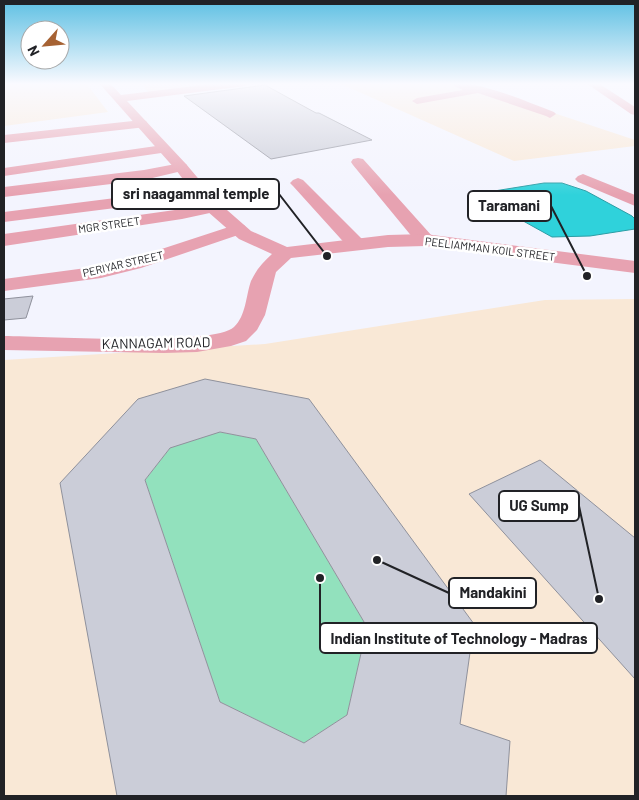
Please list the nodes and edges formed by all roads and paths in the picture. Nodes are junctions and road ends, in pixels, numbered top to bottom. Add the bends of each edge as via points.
1 (139, 120) edge
2 (146, 120) edge
3 (142, 124) junction
4 (4, 139) edge
5 (163, 149) junction
6 (358, 162) dead end
7 (181, 168) junction
8 (4, 172) edge
9 (584, 179) dead end
10 (298, 183) dead end
11 (201, 190) junction
12 (4, 192) edge
13 (635, 200) edge
14 (213, 207) junction
15 (4, 217) edge
16 (238, 229) junction
17 (4, 240) edge
18 (425, 240) junction
19 (356, 244) junction
20 (285, 254) junction
21 (635, 267) edge
22 (4, 285) edge
23 (4, 343) edge

1 - 3 street
2 - 20 street via 238,214
3 - 4 street
3 - 5 street
5 - 7 street
5 - 8 street
6 - 18 street
7 - 11 street
7 - 12 street
9 - 13 street
10 - 19 street
11 - 14 street
11 - 15 street
14 - 16 street
14 - 17 street, MGR STREET
16 - 20 street
16 - 22 street, PERIYAR STREET via 101,272
18 - 19 street, PEELIAMMAN KOIL STREET
18 - 21 street, PEELIAMMAN KOIL STREET
19 - 20 street, PEELIAMMAN KOIL STREET
20 - 23 street, KANNAGAM ROAD via 267,270 260,284 252,322 237,337 209,344 174,345

